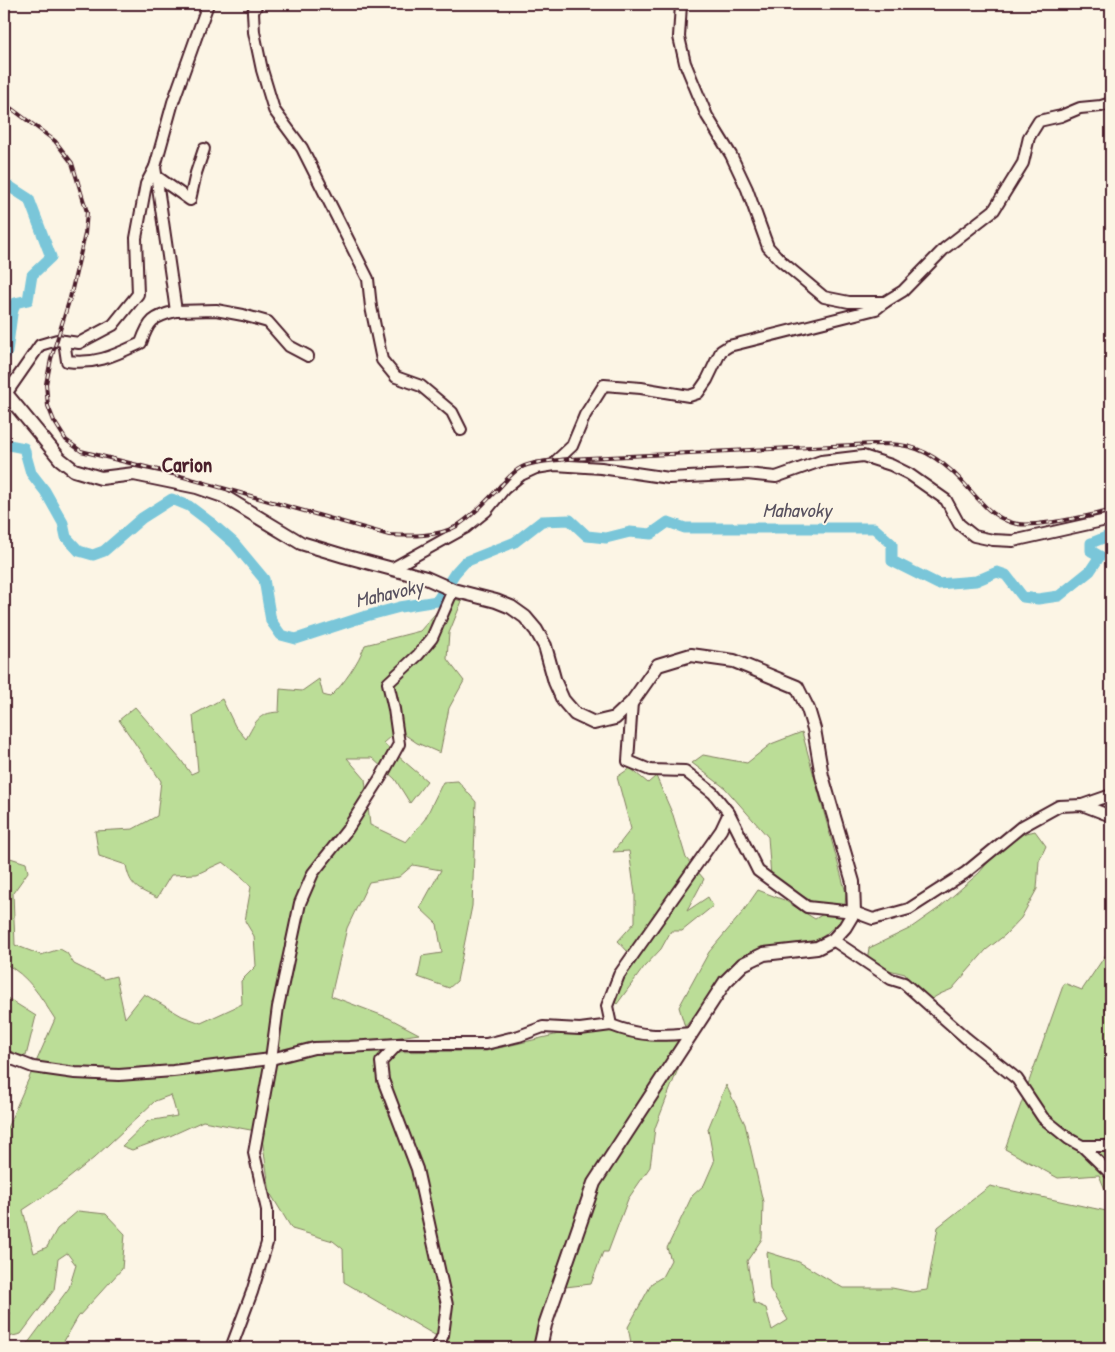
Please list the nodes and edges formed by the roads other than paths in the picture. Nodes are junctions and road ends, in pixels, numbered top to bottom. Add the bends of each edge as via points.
1 (208, 4) edge
2 (257, 4) edge
3 (681, 4) edge
4 (1111, 103) edge
5 (204, 149) dead end
6 (155, 171) junction
7 (885, 302) junction
8 (176, 311) junction
9 (64, 341) junction
10 (308, 356) dead end
11 (5, 392) edge
12 (461, 430) dead end
13 (555, 465) junction
14 (1111, 518) edge
15 (391, 569) junction
16 (453, 590) junction
17 (632, 702) junction
18 (1111, 795) edge
19 (1082, 805) junction
20 (729, 813) junction
21 (1111, 816) edge
22 (854, 912) junction
23 (833, 940) junction
24 (611, 1025) junction
25 (692, 1033) junction
26 (398, 1044) junction
27 (4, 1056) edge
28 (272, 1059) junction
29 (1082, 1146) junction
30 (1111, 1146) edge
31 (1111, 1174) edge
32 (230, 1348) edge
33 (437, 1348) edge
34 (540, 1348) edge

1 - 6 street via 173,102
2 - 12 street via 253,12 254,32 274,110 302,148 368,279 382,360 396,377 421,386 452,412
3 - 7 street via 679,37 685,63 707,116 732,155 768,247 824,297 849,302
4 - 7 street via 1080,108 1039,121 1029,137 1023,163 994,210 945,248
5 - 6 street via 190,200
6 - 8 street
6 - 9 street via 146,184 136,238 138,294 113,325 79,343
7 - 13 street via 876,309 729,346 721,351 698,393 689,396 604,385 585,415 572,446
8 - 9 street via 157,316 146,329 141,343 108,359 79,363 67,361
8 - 10 street via 216,310 268,322 289,346
9 - 11 street via 40,345
11 - 15 main road via 60,459 74,470 101,478 134,474 197,487 223,496 301,543
13 - 14 street via 668,478 747,474 776,477 821,461 863,456 909,474 946,500 959,524 974,536 1013,541
13 - 15 street via 521,475 465,528
15 - 16 main road via 426,578
16 - 17 main road via 496,601 524,617 545,646 555,682 563,700 575,714 594,723 615,718
16 - 28 street via 432,638 388,683 399,744 347,830 313,873 300,903 278,1007
17 - 20 street via 628,761 650,770 685,771 713,793
17 - 22 main road via 658,665 690,655 734,661 797,687 814,729 822,776 853,882
18 - 19 street
19 - 21 street
19 - 22 street via 1059,806 1021,827 965,873 909,909 873,919
20 - 22 street via 758,871 807,907
20 - 24 street via 716,837 619,976 606,1006
22 - 23 main road
23 - 25 main road via 817,948 764,954 743,964 725,982
23 - 29 street via 892,979 904,982 1017,1079 1043,1118
24 - 25 street via 632,1033 659,1036
24 - 26 street via 580,1029 543,1027 486,1044
25 - 34 main road via 594,1183
26 - 28 street via 314,1048
26 - 33 street via 381,1062 383,1080 417,1169 447,1305 443,1335
27 - 28 street via 33,1067 119,1075
28 - 32 street via 254,1153 267,1210 267,1242
29 - 30 street
29 - 31 street

